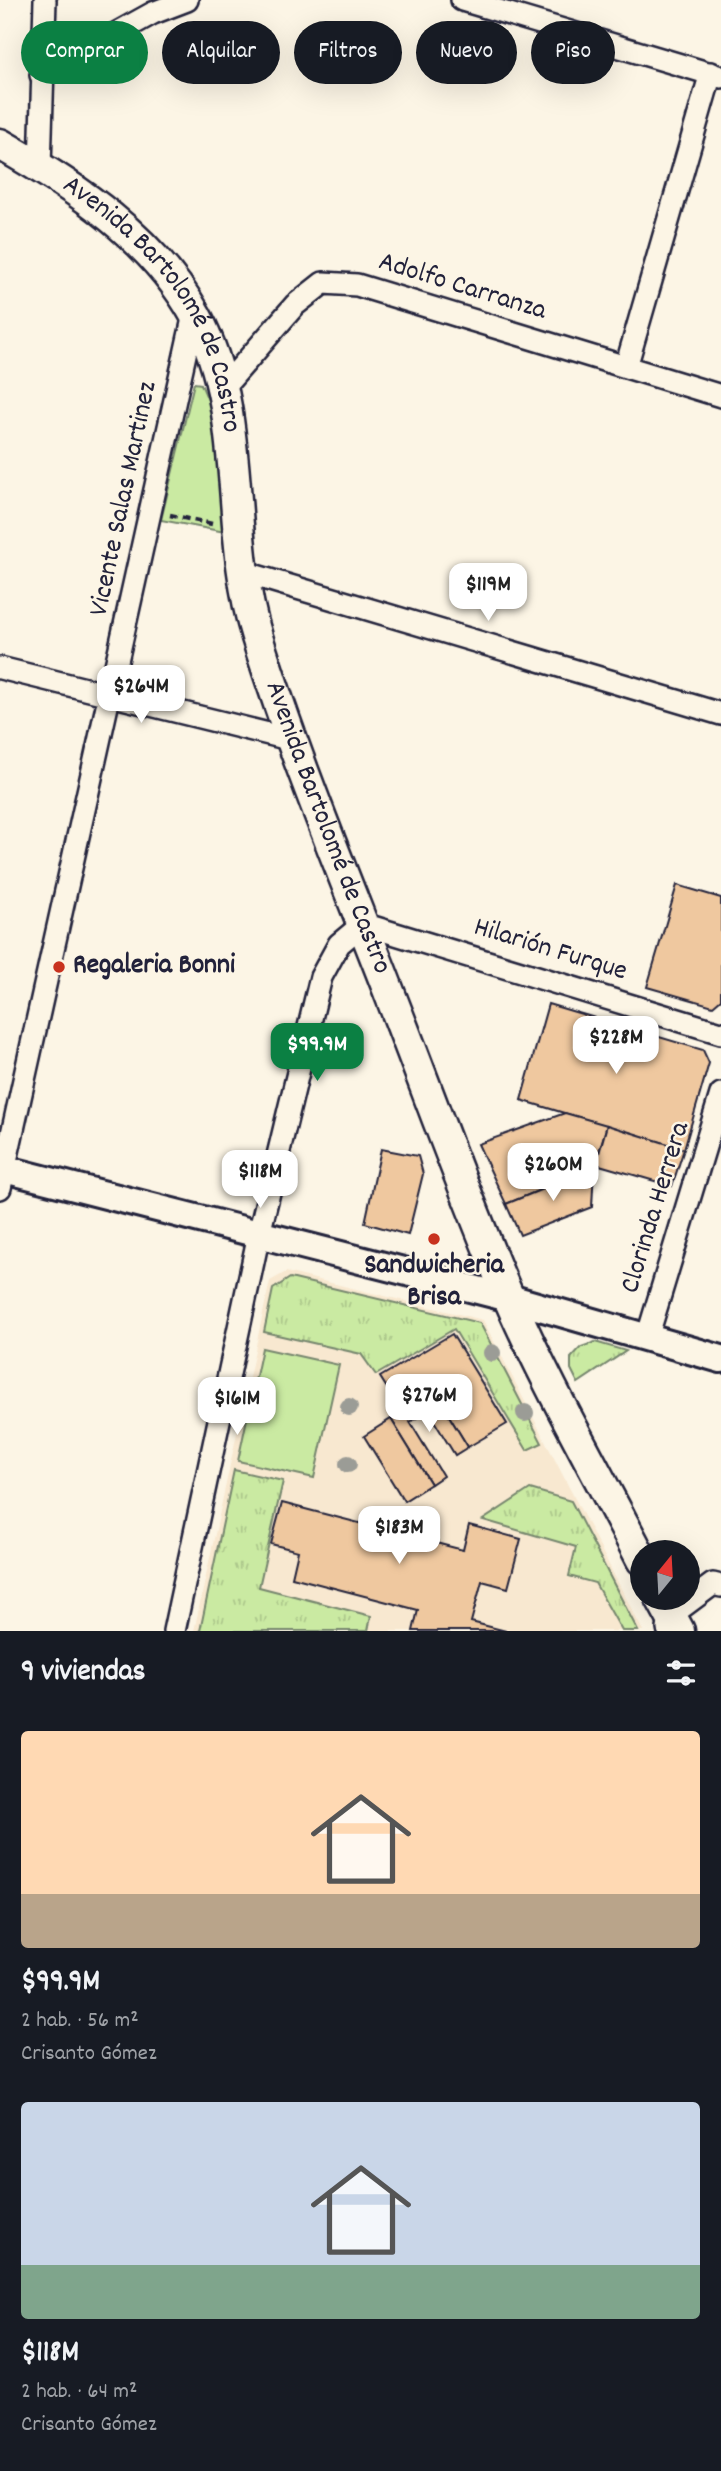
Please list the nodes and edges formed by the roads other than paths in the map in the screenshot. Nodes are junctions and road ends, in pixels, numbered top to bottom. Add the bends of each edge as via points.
1 (45, 0) edge
2 (187, 0) edge
3 (462, 0) edge
4 (44, 21) edge
5 (139, 21) edge
6 (716, 75) edge
7 (41, 84) edge
8 (0, 144) edge
9 (40, 167) junction
10 (194, 314) junction
11 (626, 367) junction
12 (223, 387) junction
13 (721, 396) edge
14 (243, 572) junction
15 (0, 668) edge
16 (111, 696) junction
17 (721, 714) edge
18 (293, 740) junction
19 (363, 924) junction
20 (721, 1032) edge
21 (721, 1094) edge
22 (1, 1175) edge
23 (259, 1234) junction
24 (509, 1298) junction
25 (647, 1338) junction
26 (721, 1359) edge
27 (632, 1540) edge
28 (721, 1586) edge
29 (669, 1619) edge
30 (174, 1631) edge

1 - 4 street
2 - 5 street
3 - 6 street
6 - 11 street
7 - 9 street
8 - 9 main road, Avenida Bartolomé de Castro
9 - 10 main road, Avenida Bartolomé de Castro via 135,237 163,266
10 - 12 main road, Avenida Bartolomé de Castro via 213,350
10 - 16 street, Vicente Salas Martinez
11 - 12 street, Adolfo Carranza via 357,285 323,283 295,305
11 - 13 street, Adolfo Carranza
12 - 14 main road, Avenida Bartolomé de Castro
14 - 17 street
14 - 18 main road, Avenida Bartolomé de Castro via 256,633
15 - 16 street
16 - 18 street
16 - 22 street, Vicente Salas Martinez
18 - 19 main road, Avenida Bartolomé de Castro
19 - 20 street, Hilarión Furque
19 - 23 street via 339,944 321,977
19 - 24 main road, Avenida Bartolomé de Castro
21 - 25 street, Clorinda Herrera
22 - 23 street
23 - 24 street
23 - 30 street
24 - 25 street
24 - 27 main road, Avenida Bartolomé de Castro
25 - 26 street
28 - 29 street via 713,1584

